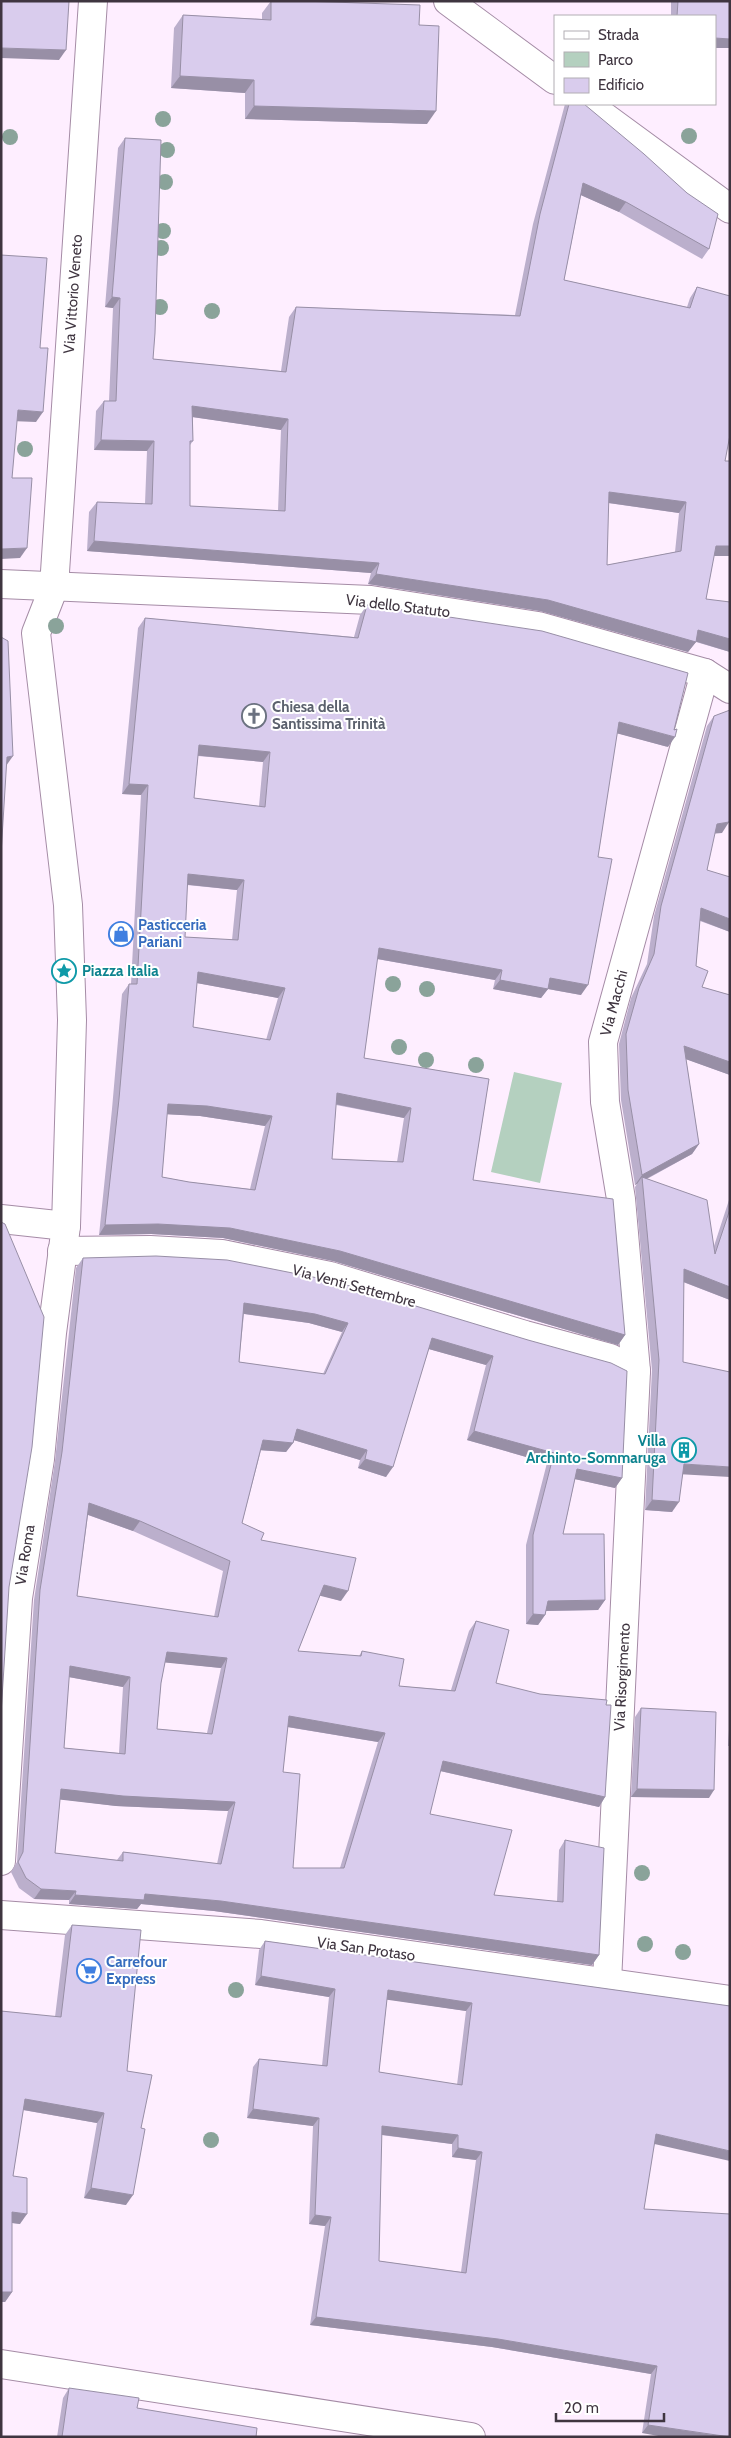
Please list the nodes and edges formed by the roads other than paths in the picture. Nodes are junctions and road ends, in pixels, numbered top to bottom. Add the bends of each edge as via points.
1 (93, 1) edge
2 (448, 1) edge
3 (554, 79) edge
4 (588, 105) edge
5 (730, 209) edge
6 (1, 584) edge
7 (54, 587) junction
8 (705, 673) junction
9 (730, 689) edge
10 (1, 1219) edge
11 (64, 1238) junction
12 (636, 1371) junction
13 (10, 1598) edge
14 (1, 1861) edge
15 (1, 1915) edge
16 (607, 1982) junction
17 (730, 2000) edge
18 (1, 2364) edge
19 (471, 2437) edge

1 - 7 street, Via Vittorio Veneto
2 - 3 street
4 - 5 street
6 - 7 street, Via dello Statuto
7 - 8 street, Via dello Statuto via 371,600 538,626
7 - 11 street via 36,634 68,905 72,1020
8 - 9 street, Via dello Statuto
8 - 12 street, Via Macchi via 603,1042 605,1102 621,1199
10 - 11 street, Via Venti Settembre
11 - 12 street, Via Venti Settembre via 150,1250 222,1254 330,1276 610,1358
11 - 13 street, Via Roma via 40,1459
12 - 16 street, Via Risorgimento
13 - 14 street, Via Roma
15 - 16 street, Via San Protaso via 261,1934
16 - 17 street, Via San Protaso
18 - 19 street

